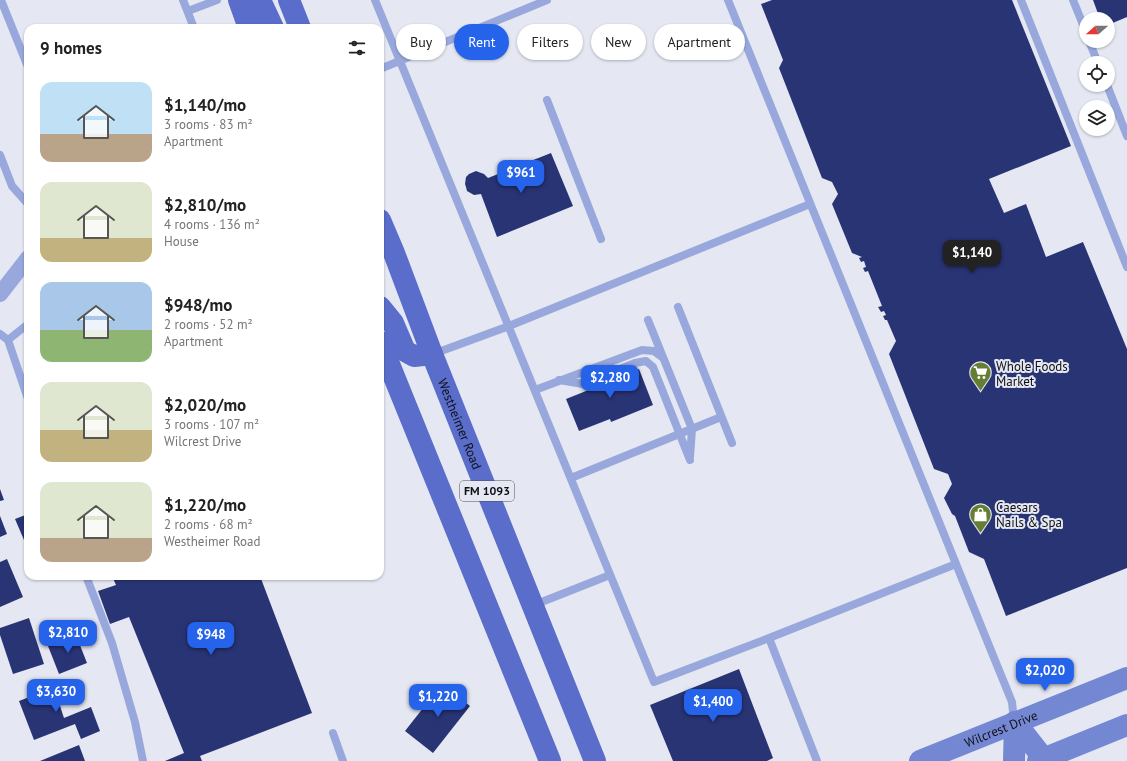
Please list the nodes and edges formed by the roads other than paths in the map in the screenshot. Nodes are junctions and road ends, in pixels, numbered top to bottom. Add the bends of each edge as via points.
1 (1, 0) edge
2 (183, 0) edge
3 (217, 0) edge
4 (239, 0) edge
5 (260, 0) edge
6 (289, 0) edge
7 (375, 0) edge
8 (547, 0) edge
9 (728, 0) edge
10 (1021, 0) edge
11 (1073, 0) edge
12 (188, 11) junction
13 (1079, 15) edge
14 (193, 24) edge
15 (248, 24) edge
16 (271, 24) edge
17 (298, 24) edge
18 (446, 41) edge
19 (396, 50) edge
20 (24, 57) edge
21 (400, 60) joint
22 (384, 67) edge
23 (1110, 92) edge
24 (547, 100) dead end
25 (1127, 136) edge
26 (0, 155) edge
27 (24, 200) edge
28 (810, 204) junction
29 (384, 229) edge
30 (384, 237) edge
31 (601, 239) dead end
32 (394, 253) junction
33 (24, 263) edge
34 (1127, 266) edge
35 (0, 294) edge
36 (678, 307) dead end
37 (384, 312) edge
38 (648, 320) dead end
39 (508, 326) junction
40 (24, 327) edge
41 (0, 334) edge
42 (8, 340) junction
43 (384, 352) edge
44 (432, 354) junction
45 (664, 359) junction
46 (559, 380) junction
47 (24, 387) edge
48 (535, 390) junction
49 (721, 417) junction
50 (692, 429) junction
51 (679, 434) junction
52 (732, 443) dead end
53 (571, 478) junction
54 (956, 564) junction
55 (610, 574) junction
56 (88, 580) edge
57 (533, 605) junction
58 (769, 638) junction
59 (1127, 678) edge
60 (1015, 722) junction
61 (1127, 725) edge
62 (333, 733) dead end
63 (1042, 760) edge
64 (143, 761) edge
65 (343, 761) edge
66 (550, 761) edge
67 (594, 761) edge
68 (817, 761) edge
69 (920, 761) edge
70 (1014, 761) edge

1 - 20 lane
2 - 12 lane
3 - 12 lane
4 - 15 main road
5 - 16 main road
6 - 17 main road
7 - 19 lane
8 - 18 lane
9 - 28 lane
10 - 34 lane
11 - 13 lane
12 - 14 lane
21 - 22 lane
21 - 39 lane
23 - 25 lane
24 - 31 lane
26 - 27 lane via 12,186
28 - 39 lane
28 - 54 lane
29 - 32 main road, Westheimer Road / FM 1093
30 - 32 main road
32 - 44 main road, Westheimer Road / FM 1093
33 - 35 street
36 - 49 lane
37 - 44 main road via 393,323 405,351 414,356
38 - 45 lane
39 - 44 lane
39 - 48 lane
40 - 42 lane
41 - 42 lane
42 - 47 lane
43 - 66 main road, FM 1093
44 - 57 main road, Westheimer Road / FM 1093
45 - 46 lane via 654,351 642,350
45 - 50 lane
46 - 48 lane
46 - 51 lane via 583,384 646,361 653,367
48 - 53 lane
49 - 50 lane
49 - 52 lane
50 - 51 lane
50 - 51 lane via 690,460
51 - 53 lane
53 - 55 lane
54 - 58 lane
54 - 60 lane via 1012,702
55 - 57 lane
55 - 58 lane via 654,682
56 - 64 lane via 112,644 135,722
57 - 67 main road, Westheimer Road / FM 1093
58 - 68 lane
59 - 60 main road, Wilcrest Drive
60 - 63 main road
60 - 69 main road, Wilcrest Drive
60 - 70 main road
61 - 63 main road
62 - 65 lane

